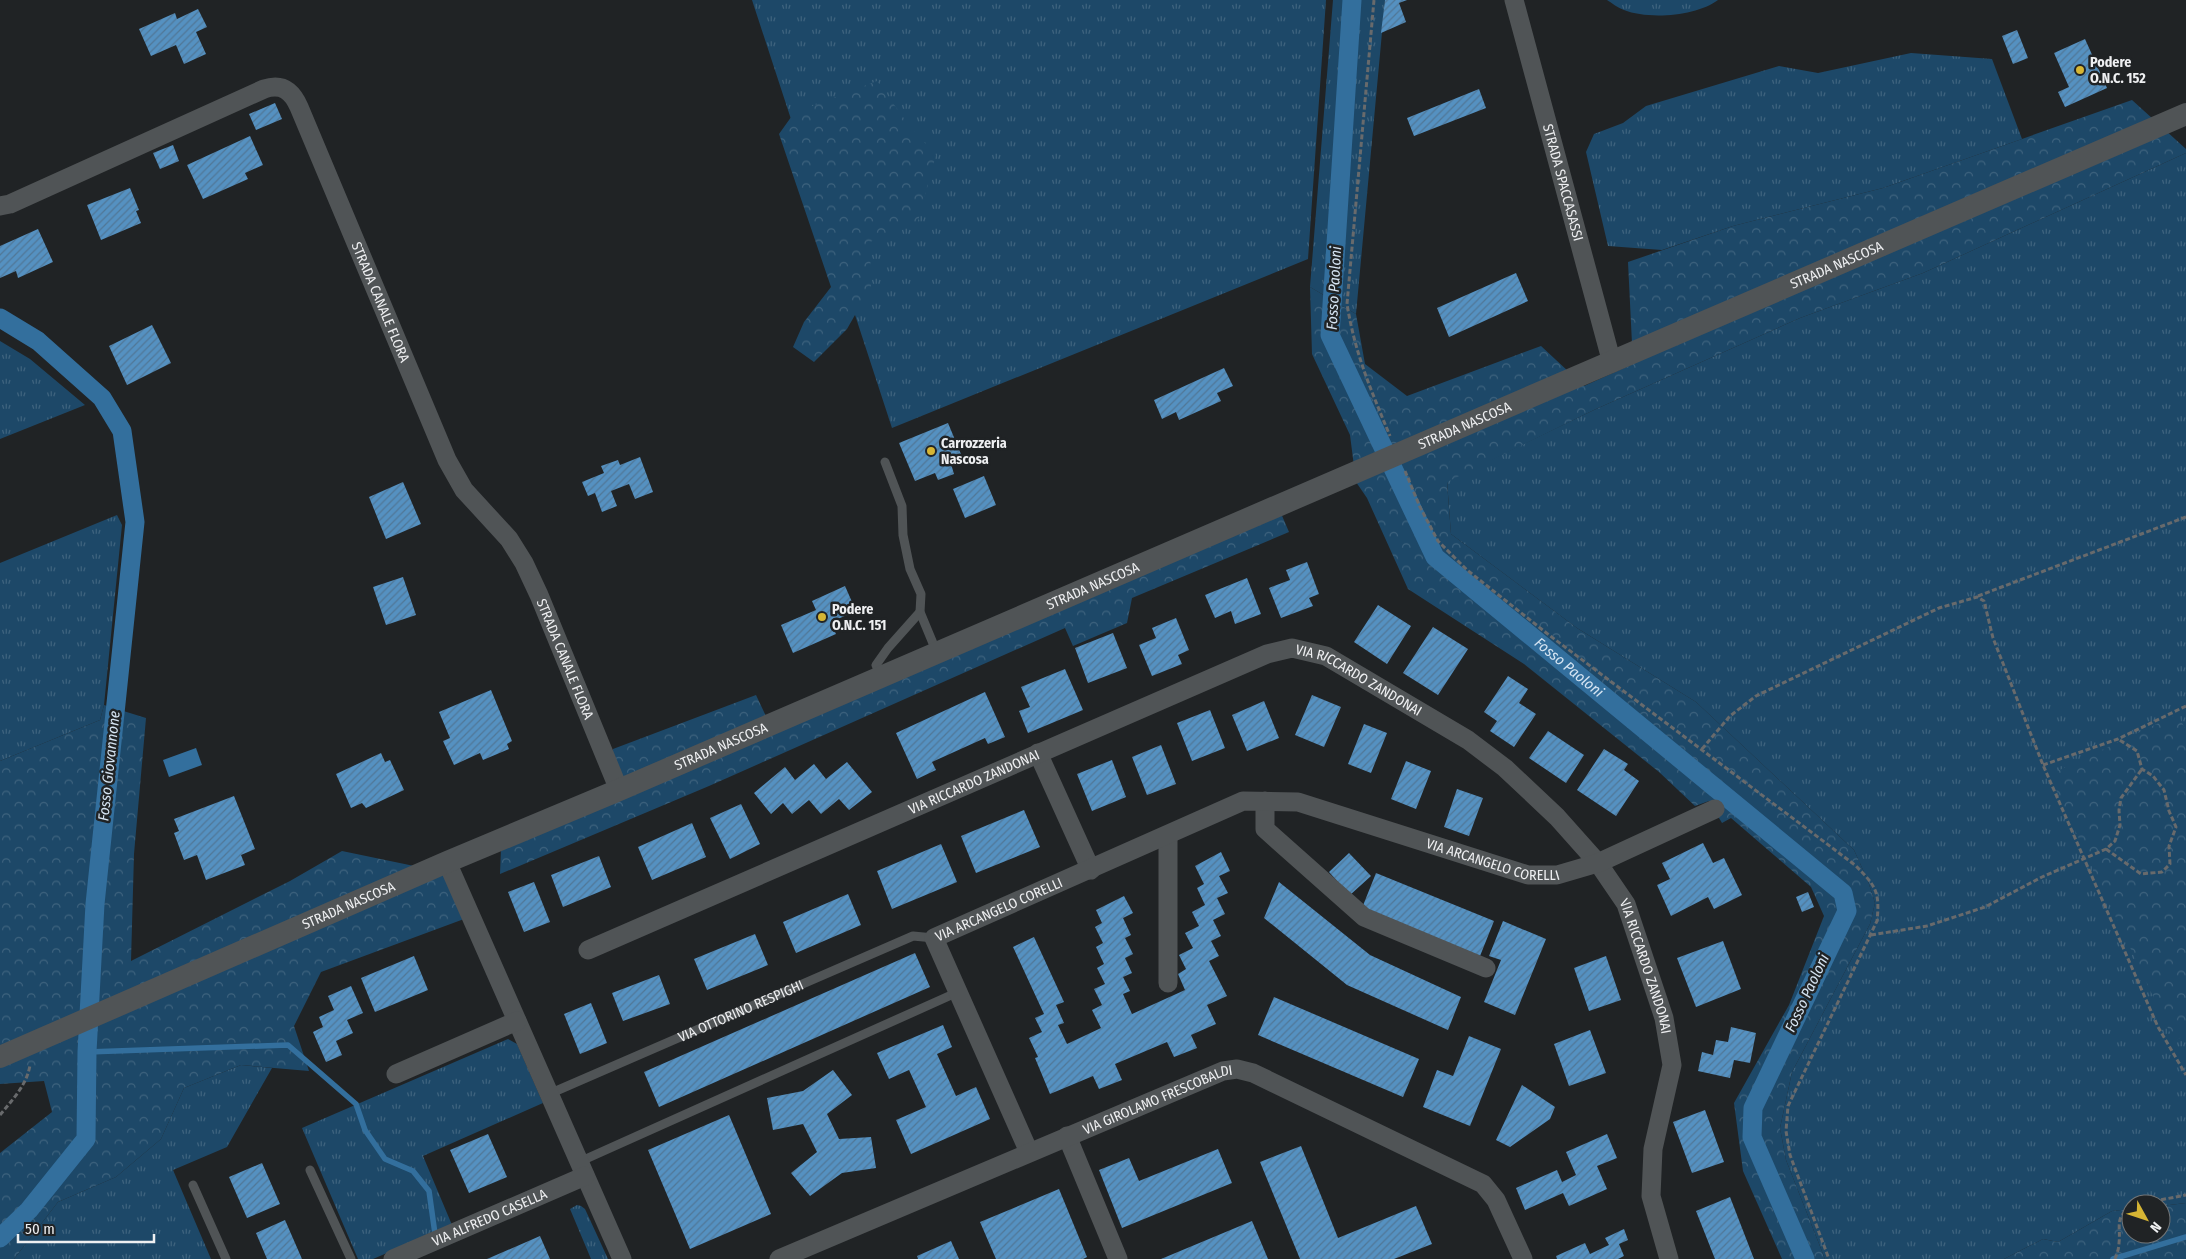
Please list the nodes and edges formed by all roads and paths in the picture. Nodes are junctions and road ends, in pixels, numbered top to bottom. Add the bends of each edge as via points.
1 (1374, 0) edge
2 (1514, 0) edge
3 (2186, 114) edge
4 (0, 206) edge
5 (1612, 363) junction
6 (1395, 447) junction
7 (886, 462) dead end
8 (2186, 517) edge
9 (1977, 597) junction
10 (920, 612) junction
11 (938, 654) junction
12 (881, 677) junction
13 (2186, 706) edge
14 (2118, 739) junction
15 (1702, 749) dead end
16 (1038, 753) junction
17 (2043, 765) junction
18 (2142, 768) junction
19 (619, 790) junction
20 (1265, 801) junction
21 (1715, 808) dead end
22 (1168, 835) junction
23 (2106, 849) junction
24 (2085, 860) junction
25 (447, 862) junction
26 (1598, 863) junction
27 (1091, 870) junction
28 (1870, 935) dead end
29 (934, 938) junction
30 (588, 950) dead end
31 (1486, 968) dead end
32 (1168, 983) dead end
33 (958, 992) junction
34 (517, 1021) junction
35 (35, 1043) junction
36 (0, 1057) edge
37 (396, 1074) dead end
38 (2186, 1075) edge
39 (549, 1094) junction
40 (0, 1115) edge
41 (1067, 1136) junction
42 (1029, 1152) junction
43 (582, 1169) junction
44 (310, 1170) dead end
45 (194, 1186) dead end
46 (2186, 1195) edge
47 (2171, 1198) edge
48 (2121, 1217) edge
49 (226, 1259) edge
50 (351, 1259) edge
51 (393, 1259) edge
52 (622, 1259) edge
53 (779, 1259) edge
54 (1118, 1259) edge
55 (1523, 1259) edge
56 (1669, 1259) edge
57 (2115, 1259) edge

1 - 6 path via 1347,304 1352,337 1362,369
2 - 5 street, STRADA SPACCASASSI
3 - 5 street, STRADA NASCOSA
4 - 19 street, STRADA CANALE FLORA via 264,89 278,86 290,92 446,460 464,490 508,539 524,563
5 - 6 street, STRADA NASCOSA
6 - 11 street, STRADA NASCOSA via 1374,465
7 - 10 lane via 902,506 903,535 910,569 921,594
8 - 9 path
9 - 15 path via 1939,608 1756,696 1730,716
9 - 17 path via 1984,601 1993,638
10 - 11 lane
10 - 12 lane via 876,665
11 - 12 street, STRADA NASCOSA
12 - 19 street, STRADA NASCOSA
13 - 14 path
14 - 17 path
14 - 18 path via 2136,751
16 - 26 street, VIA RICCARDO ZANDONAI via 1267,654 1292,648 1326,656 1468,740 1505,768 1557,817
16 - 27 street
16 - 30 street, VIA RICCARDO ZANDONAI
17 - 24 path
18 - 23 path via 2122,798 2115,841
18 - 23 path via 2164,790 2176,828 2169,846 2170,864 2162,872 2141,874
19 - 25 street, STRADA NASCOSA
20 - 22 street, VIA ARCANGELO CORELLI via 1243,801
20 - 26 street, VIA ARCANGELO CORELLI via 1298,802 1528,875 1557,875
20 - 31 street via 1265,829 1364,917
21 - 26 street, VIA ARCANGELO CORELLI
22 - 27 street, VIA ARCANGELO CORELLI
22 - 32 street
23 - 24 path
24 - 28 path via 2042,877 1985,907 1927,926
24 - 38 path via 2158,1027
25 - 34 street
25 - 35 street, STRADA NASCOSA
26 - 56 street, VIA RICCARDO ZANDONAI via 1626,904 1664,1018 1672,1064 1653,1150 1651,1196
27 - 29 street, VIA ARCANGELO CORELLI
29 - 33 street, VIA ARCANGELO CORELLI
29 - 39 lane, VIA OTTORINO RESPIGHI via 913,936
33 - 42 street, VIA ARCANGELO CORELLI
33 - 43 lane
34 - 37 street
34 - 39 street
35 - 36 street, STRADA NASCOSA
35 - 40 path via 29,1073
39 - 43 street
41 - 42 street, VIA GIROLAMO FRESCOBALDI
41 - 54 street
41 - 55 street, VIA GIROLAMO FRESCOBALDI via 1223,1071 1237,1069 1253,1073 1483,1184 1496,1200
42 - 53 street, VIA GIROLAMO FRESCOBALDI
43 - 51 street, VIA ALFREDO CASELLA
43 - 52 street
44 - 50 lane
45 - 49 lane
46 - 47 path
48 - 57 path via 2120,1243

